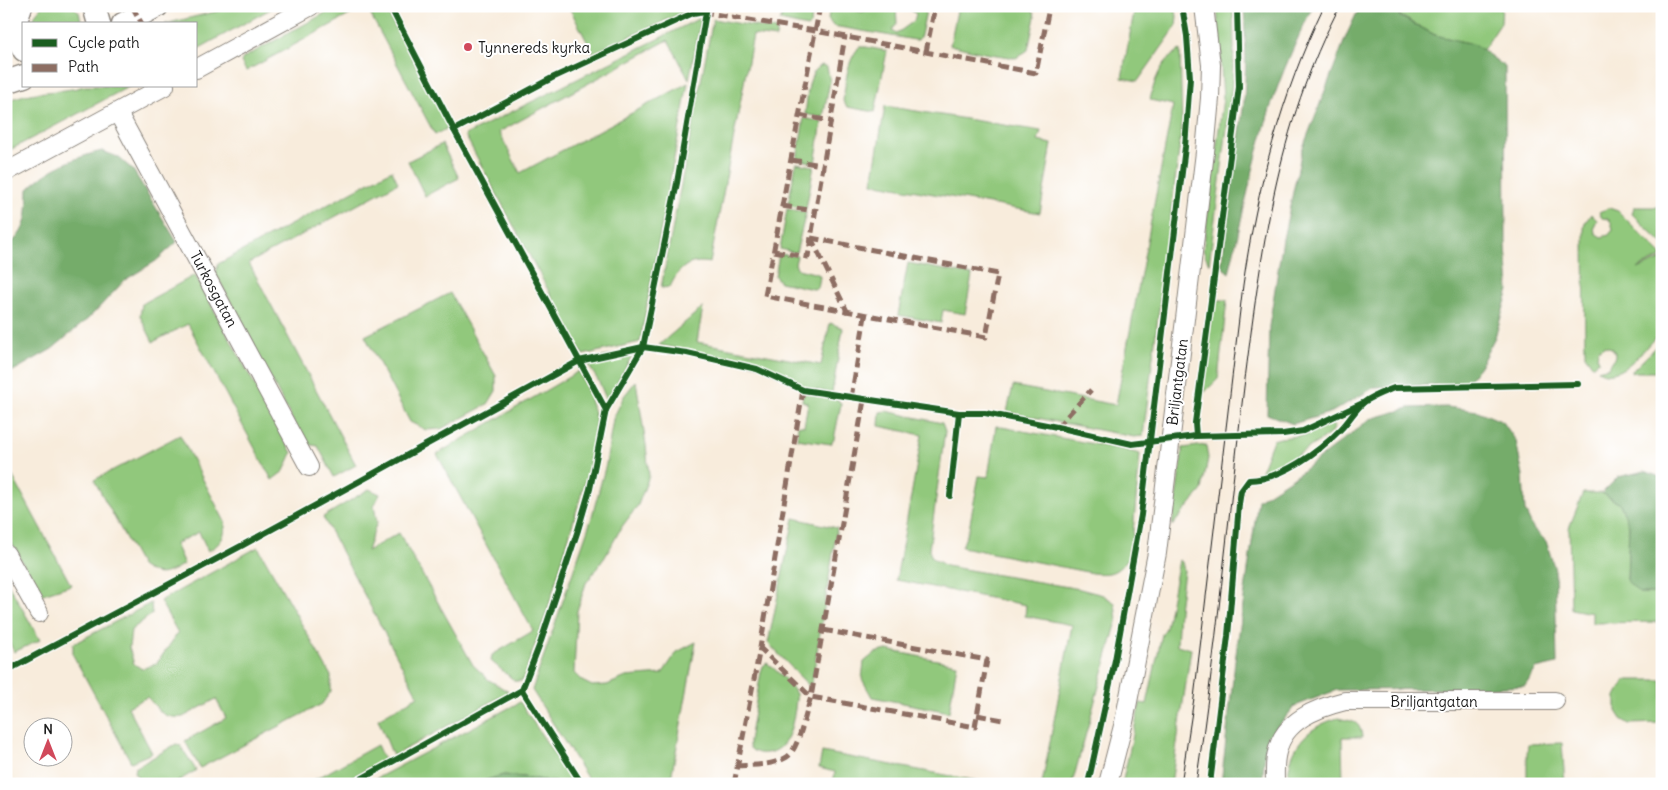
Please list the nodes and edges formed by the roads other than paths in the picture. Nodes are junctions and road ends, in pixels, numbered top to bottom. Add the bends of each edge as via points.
1 (94, 6) edge
2 (157, 6) edge
3 (311, 6) edge
4 (1204, 6) edge
5 (15, 17) edge
6 (98, 22) edge
7 (127, 22) edge
8 (22, 46) edge
9 (198, 68) edge
10 (22, 77) edge
11 (6, 82) edge
12 (162, 88) edge
13 (118, 113) junction
14 (6, 172) edge
15 (309, 467) dead end
16 (6, 554) edge
17 (39, 613) dead end
18 (1555, 701) dead end
19 (1108, 784) edge
20 (1275, 784) edge

1 - 6 street
2 - 7 street
3 - 9 street
4 - 19 street, Briljantgatan via 1211,64 1209,107 1158,543 1124,722
5 - 8 street via 16,32
10 - 11 street
12 - 13 street
13 - 14 street
13 - 15 street, Turkosgatan
16 - 17 street
18 - 20 street, Briljantgatan via 1345,701 1321,707 1292,725 1283,738 1277,750

